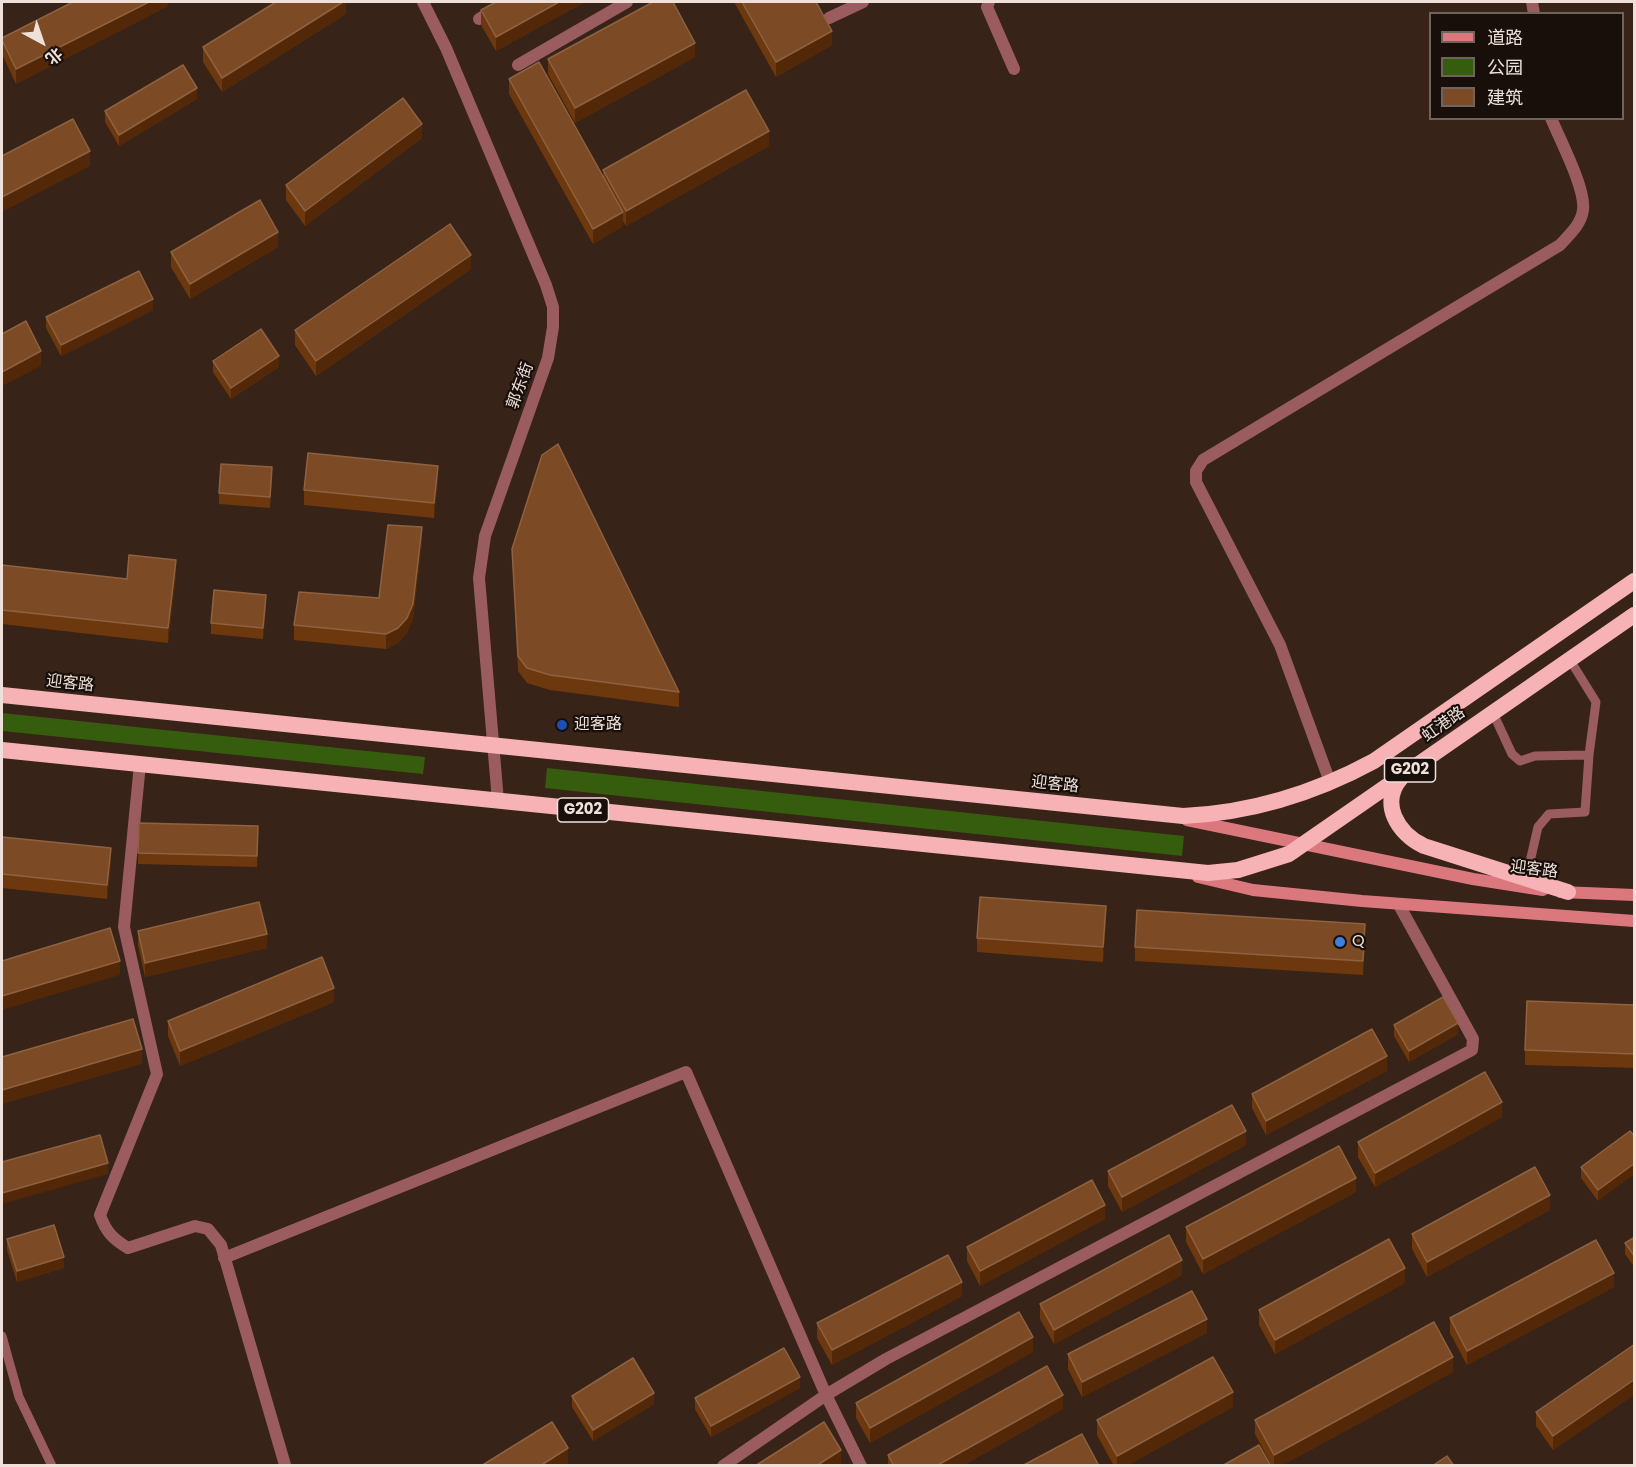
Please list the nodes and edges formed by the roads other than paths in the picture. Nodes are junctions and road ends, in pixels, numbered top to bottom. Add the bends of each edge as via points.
1 (423, 2) edge
2 (506, 2) edge
3 (627, 2) edge
4 (863, 2) edge
5 (989, 2) edge
6 (829, 18) dead end
7 (479, 19) edge
8 (518, 65) dead end
9 (1014, 69) dead end
10 (1552, 120) edge
11 (1635, 581) edge
12 (1634, 616) edge
13 (1570, 660) junction
14 (2, 695) edge
15 (1493, 713) junction
16 (494, 745) junction
17 (2, 750) edge
18 (1589, 755) junction
19 (141, 764) junction
20 (1405, 774) junction
21 (1330, 782) junction
22 (498, 801) junction
23 (1157, 813) junction
24 (1304, 844) junction
25 (1165, 869) junction
26 (1526, 879) junction
27 (1568, 892) junction
28 (1635, 895) edge
29 (1399, 905) junction
30 (1635, 921) edge
31 (225, 1258) junction
32 (2, 1336) edge
33 (826, 1395) junction
34 (285, 1465) edge
35 (52, 1466) edge
36 (723, 1466) edge
37 (861, 1466) edge

1 - 16 street, 郭东街 via 446,48 553,307 548,358 485,536 479,578
2 - 7 street
3 - 8 street
4 - 6 street
5 - 9 street via 987,7
10 - 21 street via 1582,192 1583,210 1575,229 1560,245 1203,460 1196,471 1196,482 1280,645
11 - 21 highway, 虹港路 / G202 via 1374,761
12 - 13 highway, 虹港路 / G202
13 - 15 highway, 虹港路 / G202
13 - 18 lane via 1596,702
14 - 16 highway, 迎客路 / G202
15 - 18 lane via 1512,754 1520,761 1535,756
15 - 20 highway, 虹港路 / G202
16 - 22 street, 郭东街
16 - 23 highway, 迎客路 / G202
17 - 19 highway, G202
18 - 26 lane via 1585,812 1549,814 1538,827
19 - 22 highway, G202
19 - 31 street via 124,927 157,1074 100,1215 106,1231 128,1248 195,1226 208,1229 221,1245
20 - 24 highway, 虹港路 / G202
20 - 26 highway via 1396,783 1392,806 1395,820 1411,840
21 - 23 highway, 虹港路 / G202 via 1278,800 1218,814
22 - 25 highway, G202
23 - 24 main road, 迎客路
24 - 25 highway, 虹港路 / G202 via 1289,854 1238,870 1208,873
24 - 27 main road, 迎客路 via 1473,879
25 - 29 main road via 1253,890
26 - 27 highway
27 - 28 main road, 迎客路
29 - 30 main road
29 - 33 street via 1473,1039 1472,1050 896,1354
31 - 33 street via 686,1072
31 - 34 street
32 - 35 lane via 19,1397
33 - 36 street
33 - 37 street

